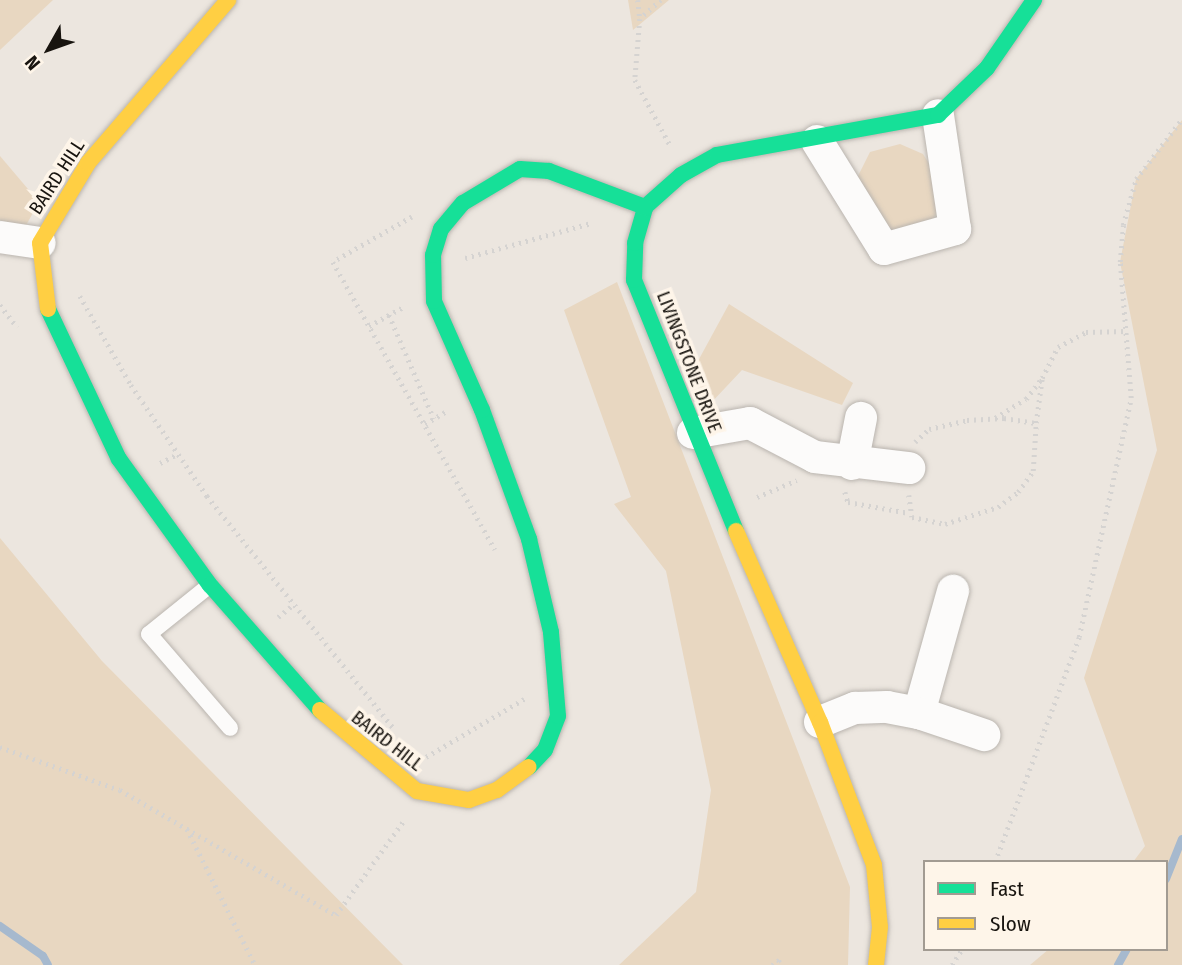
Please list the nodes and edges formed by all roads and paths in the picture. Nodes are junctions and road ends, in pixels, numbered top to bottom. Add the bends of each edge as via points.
1 (228, 0) edge
2 (638, 0) edge
3 (661, 0) edge
4 (1034, 0) edge
5 (640, 19) junction
6 (938, 116) junction
7 (1182, 119) edge
8 (817, 141) junction
9 (681, 175) junction
10 (628, 200) junction
11 (645, 207) junction
12 (440, 229) junction
13 (0, 237) edge
14 (40, 243) junction
15 (433, 266) junction
16 (78, 293) dead end
17 (389, 315) dead end
18 (1126, 331) junction
19 (1042, 378) junction
20 (417, 381) junction
21 (408, 394) junction
22 (861, 418) dead end
23 (995, 418) junction
24 (434, 419) dead end
25 (1036, 423) junction
26 (694, 433) junction
27 (844, 463) junction
28 (909, 468) junction
29 (794, 484) dead end
30 (761, 496) dead end
31 (909, 513) junction
32 (497, 552) dead end
33 (211, 585) junction
34 (953, 591) dead end
35 (554, 681) junction
36 (919, 713) junction
37 (820, 722) junction
38 (230, 729) dead end
39 (400, 735) dead end
40 (984, 735) dead end
41 (0, 747) edge
42 (396, 776) junction
43 (417, 792) junction
44 (186, 827) junction
45 (996, 860) edge
46 (255, 965) edge
47 (772, 965) edge
48 (780, 965) edge
49 (876, 965) edge

1 - 14 street, BAIRD HILL via 88,163
2 - 5 path
3 - 5 path
4 - 6 street via 987,68
5 - 9 path via 635,80
6 - 8 street
6 - 8 street via 955,229 884,248
7 - 18 path via 1136,179 1123,225 1120,262
8 - 9 street via 717,155
9 - 11 street
10 - 11 street
10 - 12 street via 549,171 520,169 463,203
10 - 15 path via 611,217
11 - 26 street, LIVINGSTONE DRIVE via 635,243 634,280
12 - 15 street, BAIRD HILL
12 - 21 path via 410,216 333,262
13 - 14 street
14 - 33 street, BAIRD HILL via 41,280 51,322 71,367 119,459
15 - 35 street, BAIRD HILL via 434,301 482,410 529,539 551,632
16 - 39 path via 131,385 206,496
17 - 20 path
18 - 19 path via 1086,332 1058,346
18 - 45 path via 1131,398 1079,637
19 - 23 path via 1026,399
19 - 25 path
20 - 21 path
20 - 24 path
21 - 32 path
22 - 27 street
23 - 25 path
23 - 28 path via 929,429 914,443
25 - 31 path via 1033,471 1018,492 998,507 945,524
26 - 27 street via 750,423 815,457
26 - 37 street, LIVINGSTONE DRIVE
27 - 28 street
27 - 31 path via 848,502
28 - 31 path
29 - 30 path
33 - 38 lane via 149,634
33 - 42 street, BAIRD HILL via 328,720
34 - 36 street
35 - 42 path
35 - 43 street, BAIRD HILL via 558,716 545,750 523,775 469,800
36 - 37 street via 855,708
36 - 40 street
37 - 49 street, LIVINGSTONE DRIVE via 874,865 880,927
41 - 44 path via 120,790
42 - 43 street, BAIRD HILL
43 - 44 path via 400,829 336,915
44 - 46 path
47 - 48 path via 779,960

